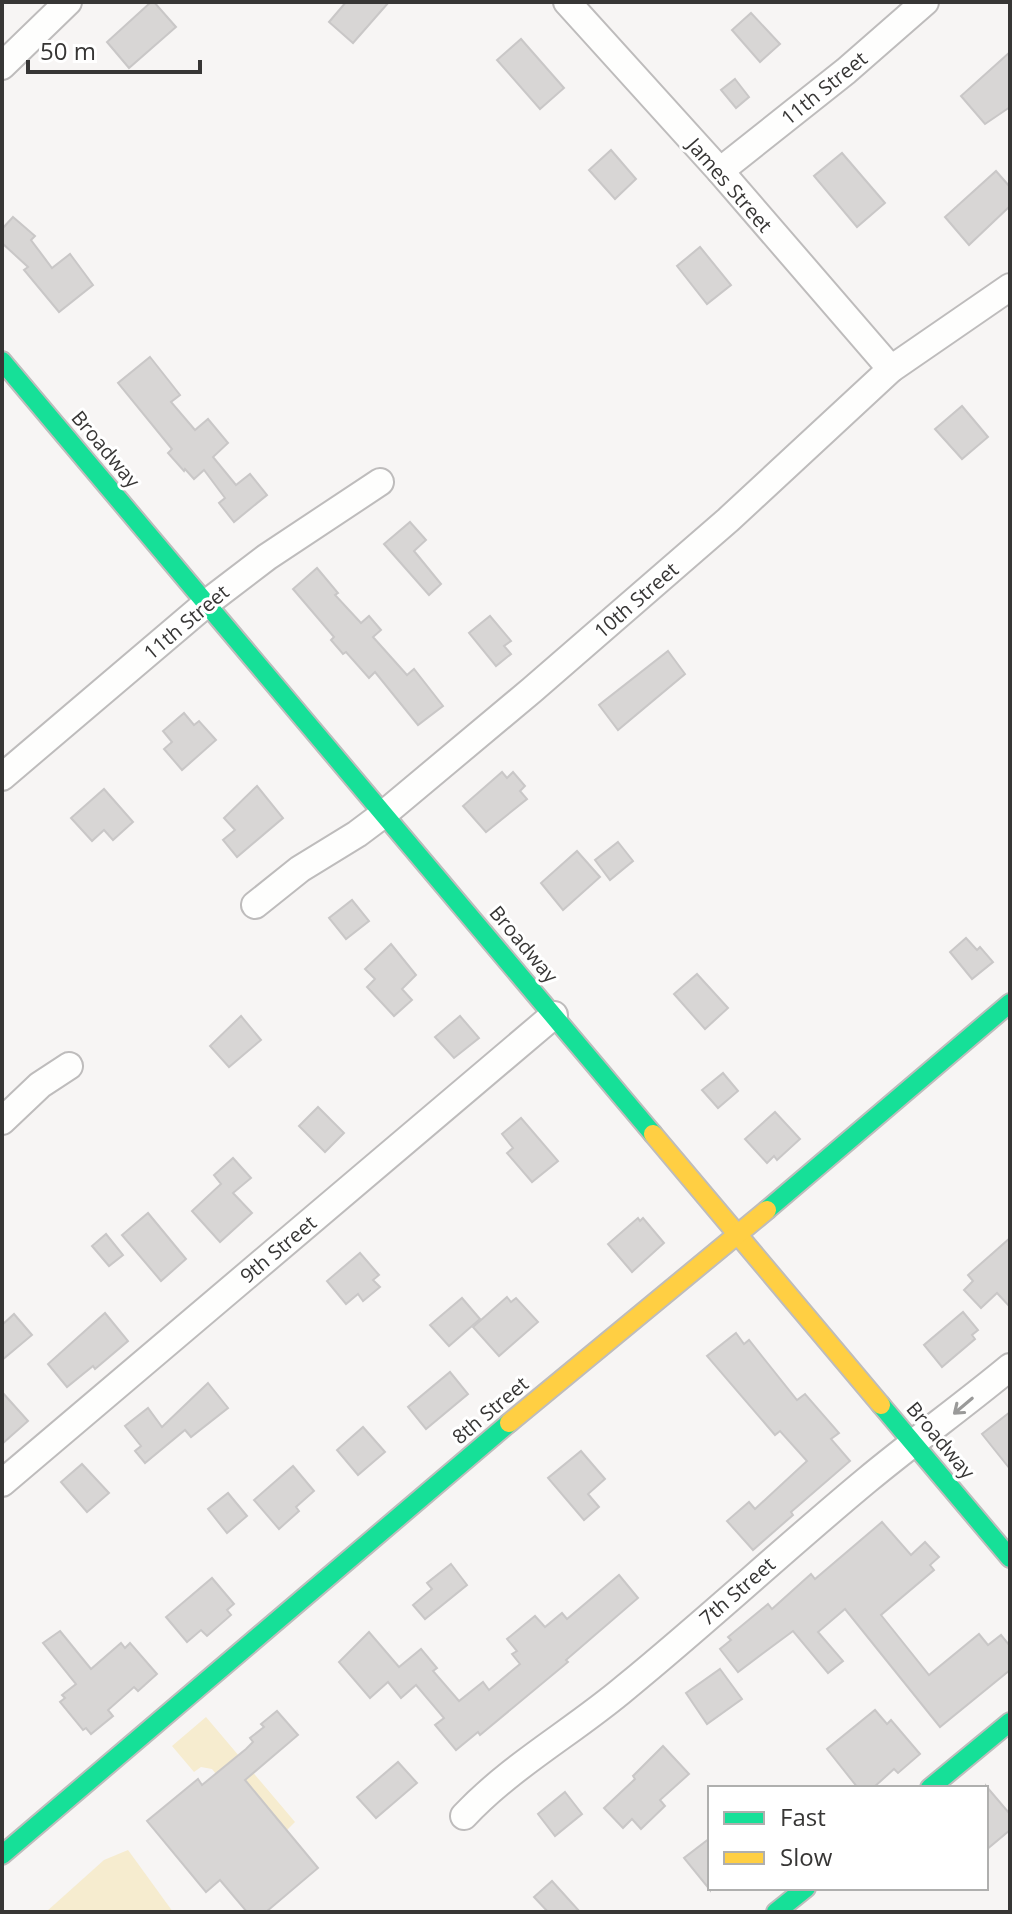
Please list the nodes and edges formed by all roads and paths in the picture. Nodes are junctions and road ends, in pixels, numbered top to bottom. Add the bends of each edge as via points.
1 (68, 2) edge
2 (567, 2) edge
3 (925, 2) edge
4 (2, 66) edge
5 (720, 171) junction
6 (1010, 287) edge
7 (2, 361) edge
8 (891, 369) junction
9 (380, 482) dead end
10 (208, 602) junction
11 (2, 777) edge
12 (385, 813) junction
13 (255, 905) dead end
14 (1010, 1003) edge
15 (554, 1015) junction
16 (69, 1066) dead end
17 (2, 1121) edge
18 (736, 1235) junction
19 (1010, 1367) edge
20 (915, 1444) junction
21 (2, 1483) edge
22 (1010, 1558) edge
23 (1010, 1722) edge
24 (932, 1786) edge
25 (464, 1816) dead end
26 (2, 1855) edge
27 (804, 1890) edge
28 (776, 1912) edge

1 - 4 street
2 - 5 street, James Street
3 - 5 street, 11th Street
5 - 8 street, James Street
6 - 8 street, 10th Street
7 - 10 street, Broadway
8 - 12 street, 10th Street via 696,548
9 - 10 street, 11th Street
10 - 11 street, 11th Street
10 - 12 street, Broadway
12 - 13 street, 10th Street
12 - 15 street, Broadway
14 - 18 street, 8th Street
15 - 18 street, Broadway
15 - 21 street, 9th Street
16 - 17 street
18 - 20 street, Broadway
18 - 26 street, 8th Street
19 -> 20 street, 7th Street
20 - 22 street, Broadway
20 - 25 street, 7th Street via 606,1704 490,1788
23 - 24 street
27 - 28 street

